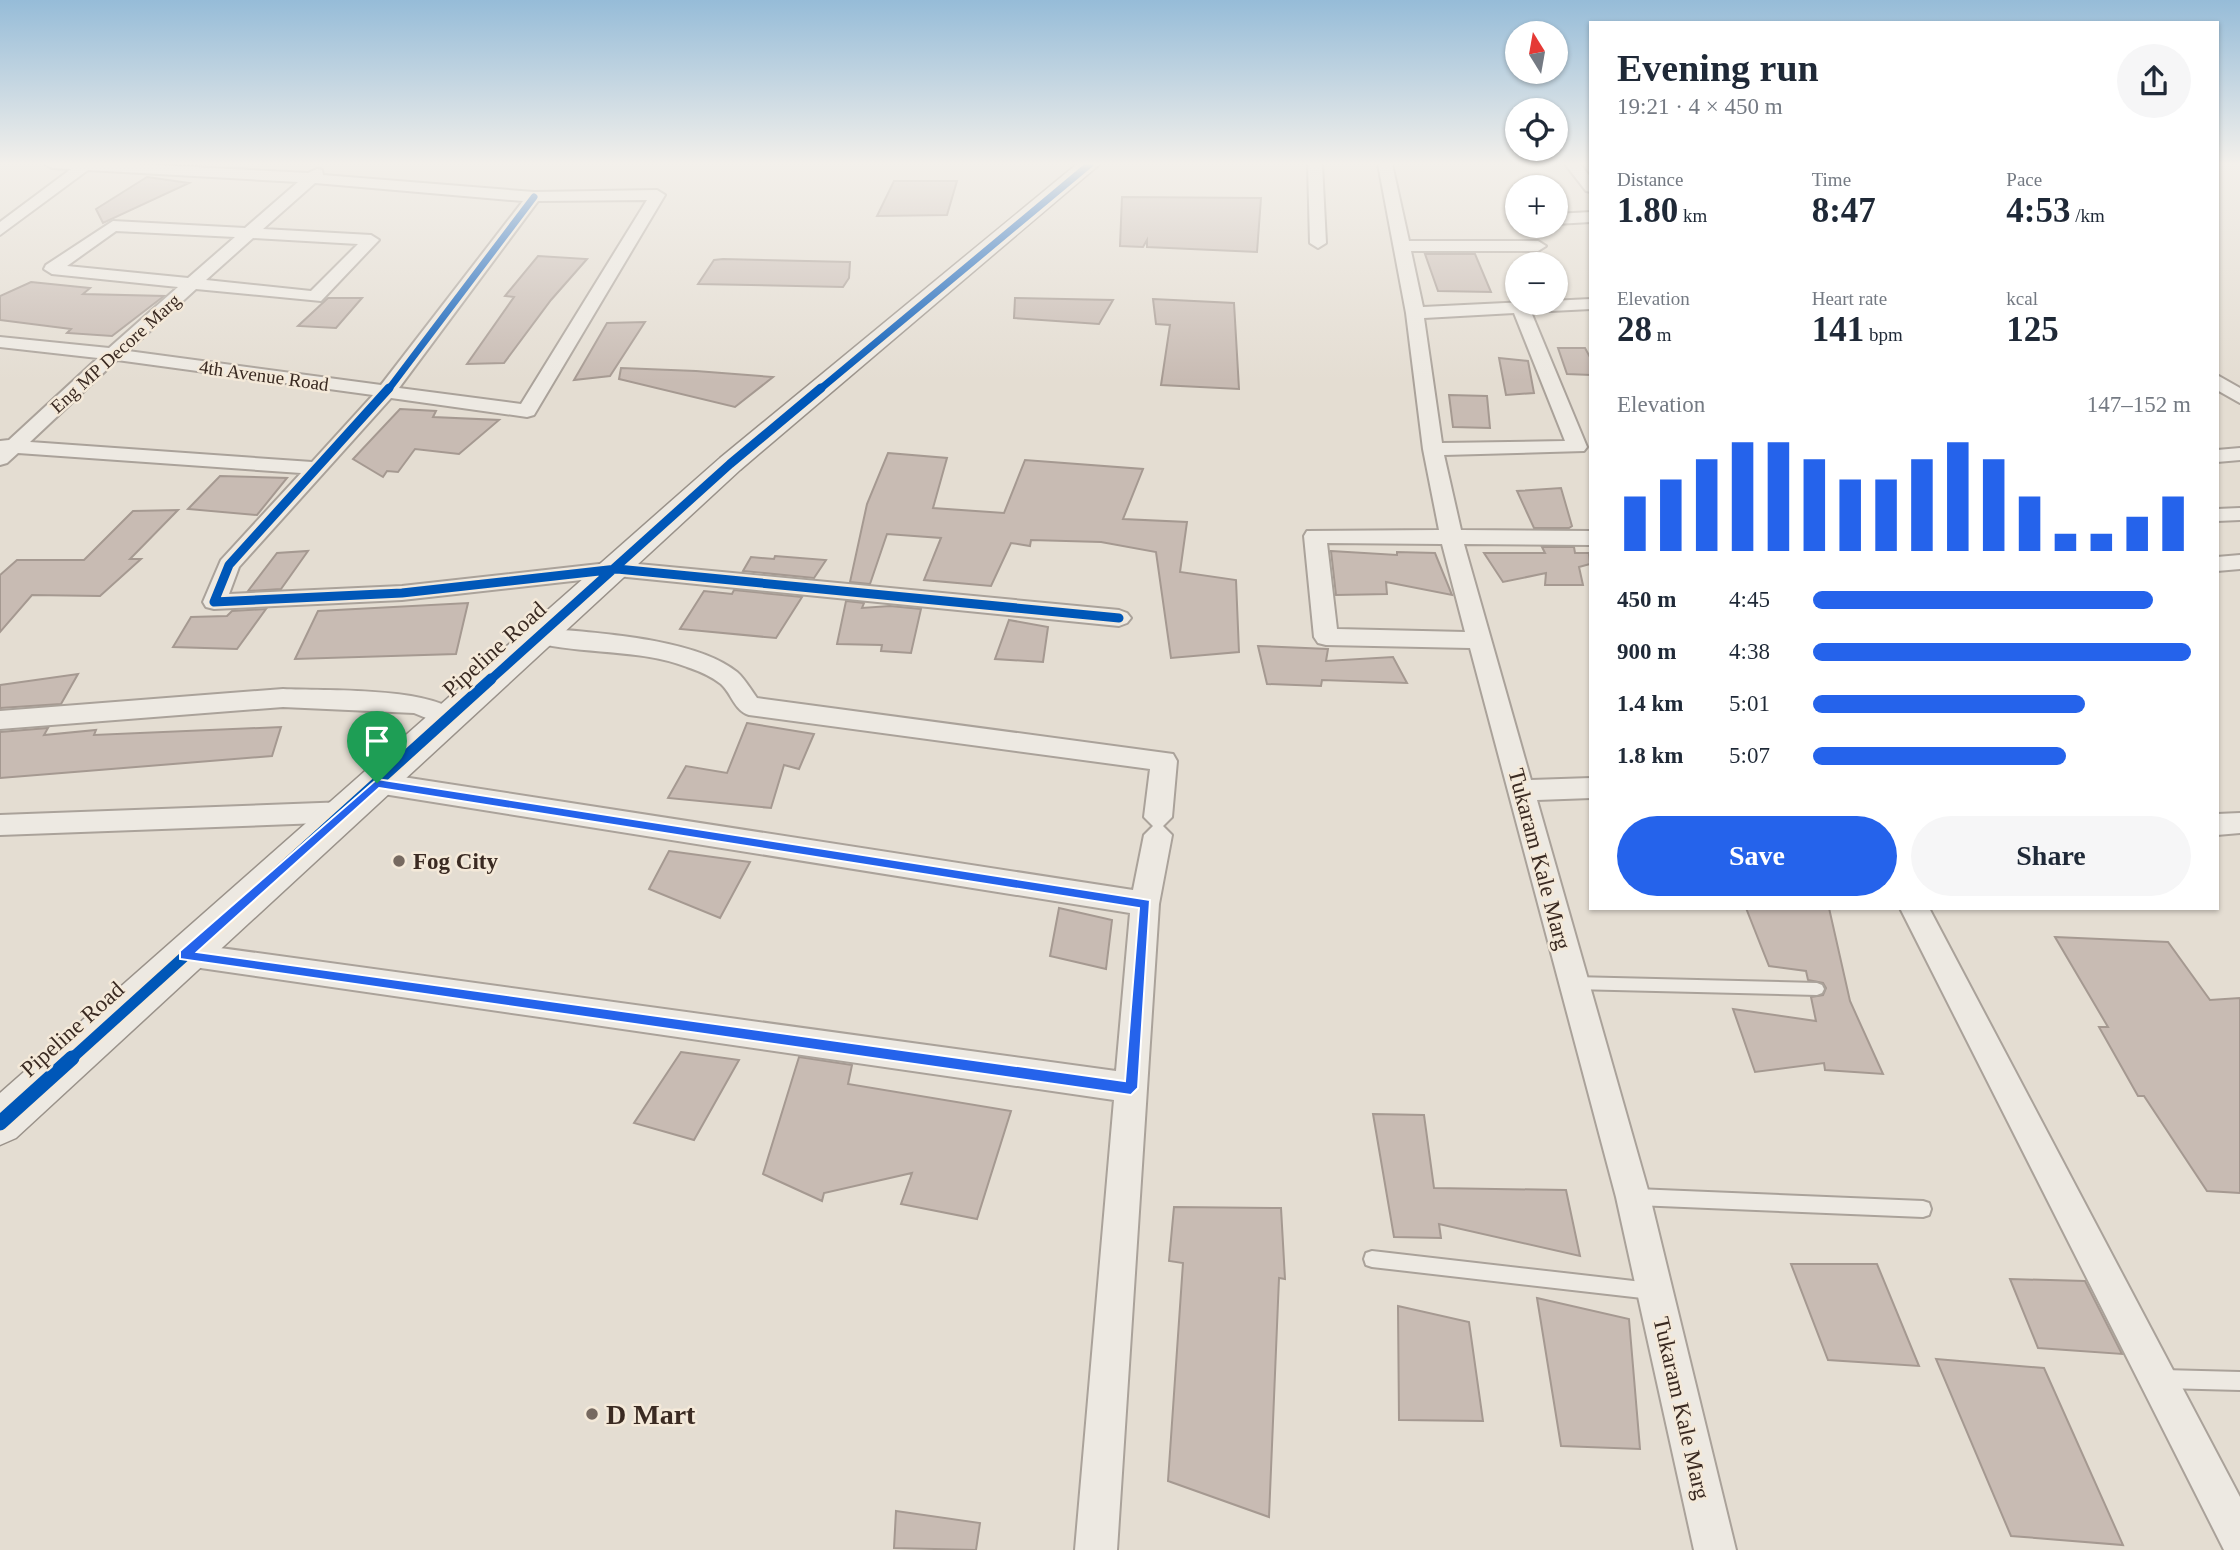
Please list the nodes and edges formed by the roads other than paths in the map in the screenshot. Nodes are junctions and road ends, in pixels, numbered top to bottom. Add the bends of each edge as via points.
1 (98, 236) edge
2 (245, 236) edge
3 (280, 236) edge
4 (504, 236) edge
5 (632, 236) edge
6 (1003, 236) edge
7 (1318, 236) edge
8 (1398, 236) edge
9 (1318, 243) dead end
10 (1400, 246) junction
11 (1538, 246) dead end
12 (189, 286) junction
13 (1589, 304) edge
14 (1568, 305) edge
15 (1505, 309) edge
16 (1415, 313) junction
17 (1524, 315) edge
18 (0, 342) edge
19 (113, 354) junction
20 (2219, 382) edge
21 (386, 392) junction
22 (2240, 397) edge
23 (527, 411) joint
24 (1433, 449) junction
25 (5, 450) edge
26 (2240, 454) edge
27 (2219, 456) edge
28 (314, 468) junction
29 (2240, 514) edge
30 (2219, 516) edge
31 (1451, 537) junction
32 (1589, 538) edge
33 (2240, 562) edge
34 (2219, 564) edge
35 (617, 569) junction
36 (1119, 618) dead end
37 (541, 636) junction
38 (1480, 640) junction
39 (448, 718) junction
40 (0, 720) edge
41 (377, 783) junction
42 (1589, 788) edge
43 (1522, 790) junction
44 (346, 812) junction
45 (2240, 823) edge
46 (0, 825) edge
47 (2219, 825) edge
48 (1145, 904) junction
49 (1915, 910) edge
50 (184, 955) junction
51 (1573, 983) junction
52 (1817, 989) dead end
53 (1131, 1088) junction
54 (0, 1123) edge
55 (1633, 1197) junction
56 (1923, 1209) dead end
57 (1372, 1259) dead end
58 (1654, 1292) junction
59 (2159, 1379) junction
60 (2240, 1381) edge
61 (2240, 1539) edge
62 (1096, 1550) edge
63 (1715, 1550) edge

1 - 12 street via 52,269
2 - 12 street, Eng MP Decore Marg
3 - 12 street via 371,240 315,297
4 - 21 street
5 - 23 street
6 - 35 street, Pipeline Road via 759,440
7 - 9 street
8 - 10 street, Tukaram Kale Marg
10 - 11 street
10 - 16 street, Tukaram Kale Marg
12 - 19 street, Eng MP Decore Marg
13 - 14 street
15 - 16 street
16 - 24 street, Tukaram Kale Marg
17 - 24 street via 1577,447
18 - 19 street, 4th Avenue Road
19 - 21 street, 4th Avenue Road
19 - 25 street, Eng MP Decore Marg
20 - 22 street
21 - 23 street, 4th Avenue Road
21 - 28 street
24 - 31 street, Tukaram Kale Marg
25 - 28 street
26 - 27 street
28 - 35 street via 229,565 214,602 415,592
29 - 30 street
31 - 32 street
31 - 38 street, Tukaram Kale Marg
31 - 38 street via 1315,536 1326,637
33 - 34 street
35 - 36 street
35 - 37 street, Pipeline Road
37 - 39 street, Pipeline Road
37 - 48 street via 631,647 708,665 730,679 749,706 1164,761
38 - 43 street, Tukaram Kale Marg
39 - 40 street via 418,704 283,698
39 - 41 street, Pipeline Road
41 - 44 street, Pipeline Road
41 - 48 street
42 - 43 street
43 - 51 street, Tukaram Kale Marg
44 - 46 street
44 - 50 street, Pipeline Road
45 - 47 street
48 - 53 street
49 - 59 street
50 - 53 street
50 - 54 street, Pipeline Road
51 - 52 lane
51 - 55 street, Tukaram Kale Marg
53 - 62 street
55 - 56 lane
55 - 58 street, Tukaram Kale Marg
57 - 58 lane
58 - 63 street, Tukaram Kale Marg
59 - 60 lane
59 - 61 street

